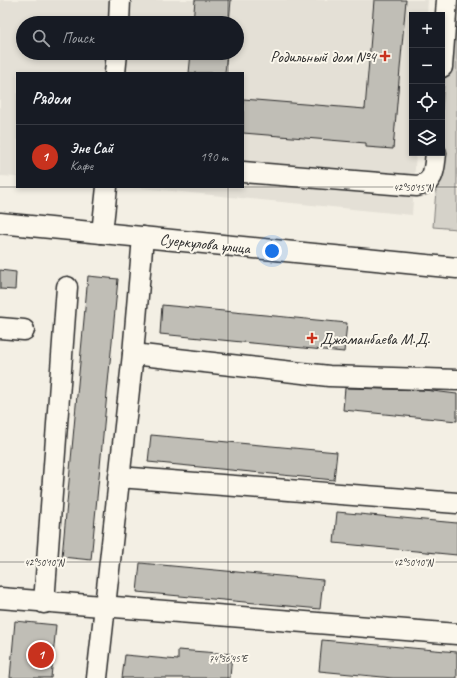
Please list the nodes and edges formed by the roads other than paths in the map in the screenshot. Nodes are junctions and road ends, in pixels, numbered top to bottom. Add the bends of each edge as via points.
1 (120, 0) edge
2 (447, 0) edge
3 (119, 16) edge
4 (443, 48) edge
5 (116, 60) edge
6 (115, 72) edge
7 (436, 156) edge
8 (244, 172) edge
9 (107, 188) edge
10 (0, 223) edge
11 (102, 233) junction
12 (143, 237) junction
13 (457, 268) edge
14 (67, 287) dead end
15 (0, 328) edge
16 (24, 330) dead end
17 (132, 354) junction
18 (457, 380) edge
19 (119, 477) junction
20 (457, 503) edge
21 (0, 598) edge
22 (44, 602) junction
23 (106, 608) junction
24 (457, 634) edge
25 (97, 678) edge

1 - 3 street
2 - 4 street
5 - 6 street
7 - 8 street via 434,176 424,185 417,186
9 - 11 street
10 - 11 street, Суеркулова улица
11 - 12 street, Суеркулова улица
12 - 13 street, Суеркулова улица
12 - 17 street
14 - 22 street
15 - 16 street
17 - 18 street via 330,376
17 - 19 street
19 - 20 street
19 - 23 street
21 - 22 street
22 - 23 street
23 - 24 street
23 - 25 street

